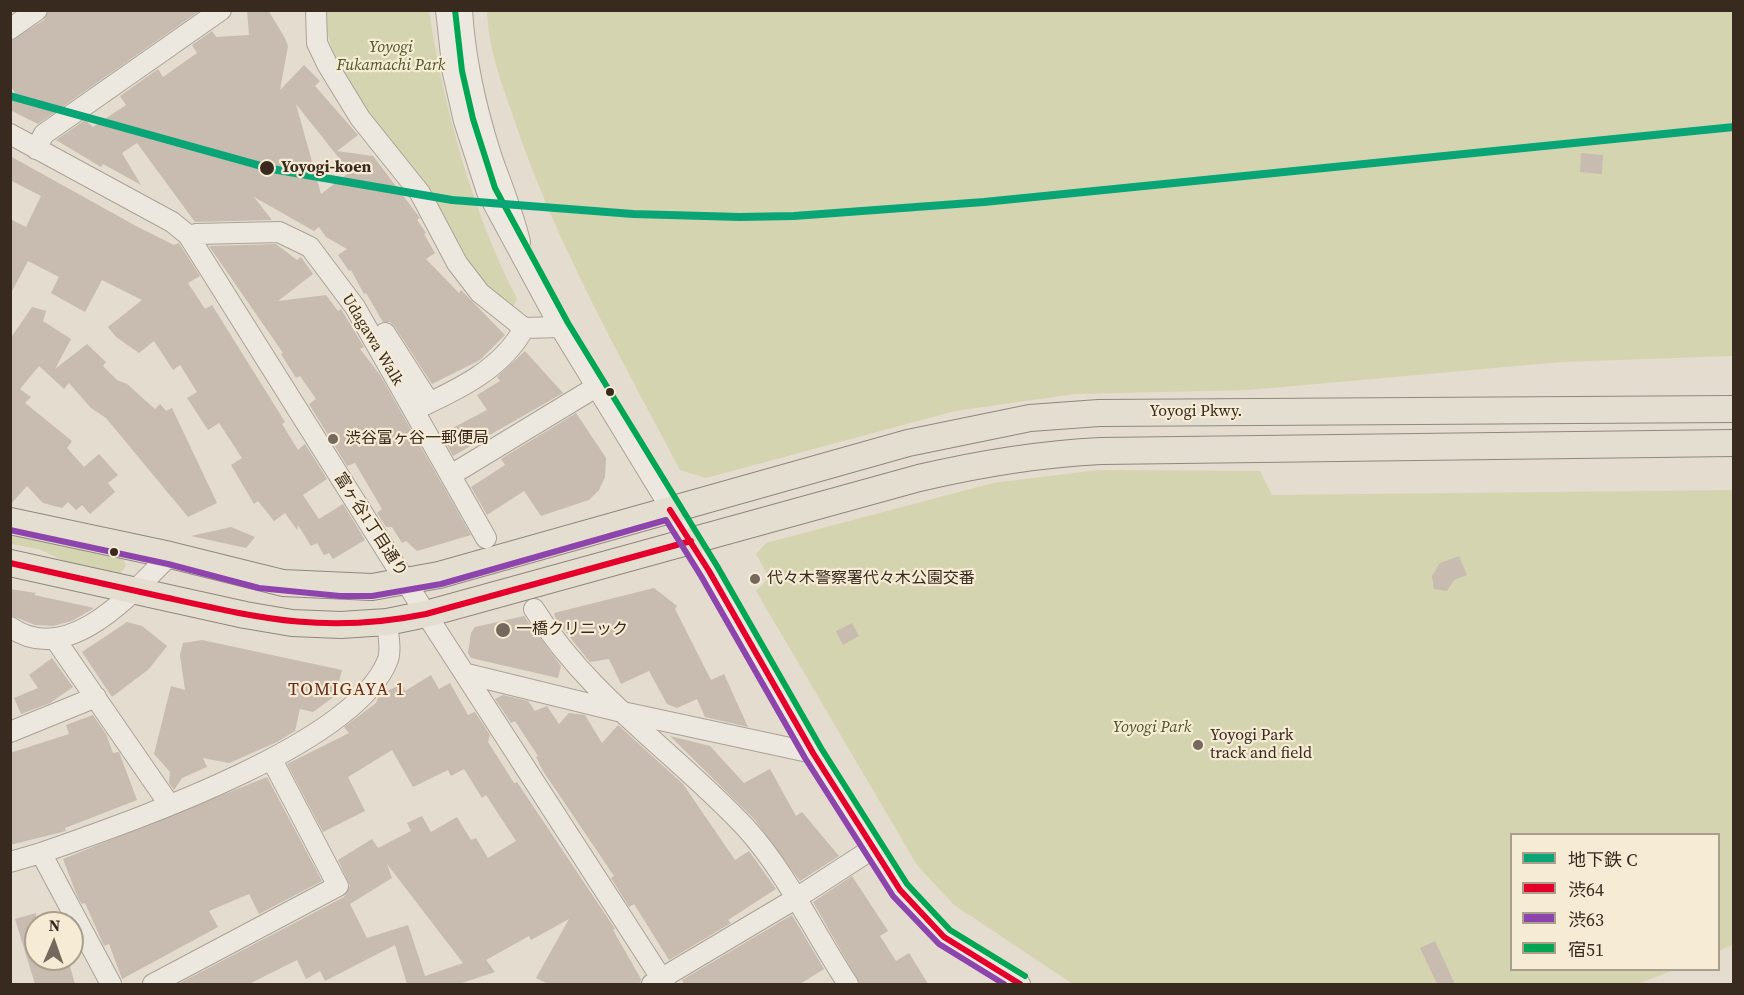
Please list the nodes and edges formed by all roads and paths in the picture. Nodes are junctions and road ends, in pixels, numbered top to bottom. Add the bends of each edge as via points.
1 (37, 10) edge
2 (221, 10) edge
3 (316, 10) edge
4 (446, 10) edge
5 (462, 10) edge
6 (10, 29) edge
7 (10, 135) edge
8 (36, 149) junction
9 (196, 234) dead end
10 (522, 254) junction
11 (560, 327) junction
12 (524, 328) junction
13 (385, 333) dead end
14 (596, 387) junction
15 (421, 406) junction
16 (1734, 410) edge
17 (1734, 443) edge
18 (451, 475) junction
19 (670, 510) junction
20 (10, 521) edge
21 (486, 538) dead end
22 (691, 541) junction
23 (170, 555) junction
24 (10, 563) edge
25 (407, 582) junction
26 (135, 590) junction
27 (534, 609) dead end
28 (426, 614) junction
29 (387, 622) junction
30 (10, 627) edge
31 (55, 639) junction
32 (467, 674) junction
33 (96, 697) junction
34 (618, 711) junction
35 (10, 732) edge
36 (813, 753) junction
37 (272, 760) junction
38 (169, 804) junction
39 (872, 849) junction
40 (40, 853) junction
41 (10, 862) edge
42 (795, 899) junction
43 (998, 979) edge
44 (660, 982) edge
45 (842, 983) edge
46 (111, 984) edge
47 (153, 984) edge
48 (1020, 984) edge

1 - 6 street
2 - 8 street via 44,134
3 - 12 street via 317,43 360,118 420,193 457,263 480,293
4 - 10 street via 453,73 475,159 498,217
5 - 10 street via 480,120 514,215
7 - 8 street, 富ヶ谷1丁目通り
8 - 25 street, 富ヶ谷1丁目通り via 172,222 188,235
9 - 15 street, Udagawa Walk via 279,232 310,247
10 - 11 street
11 - 12 street
11 - 14 street
12 - 15 street via 490,370
13 - 15 street
14 - 18 street
14 - 19 street
15 - 18 street, Udagawa Walk
16 - 19 main road, Yoyogi Pkwy. via 1066,414 971,428
17 - 22 main road via 1068,452 980,464 919,478
18 - 21 street, Udagawa Walk
19 - 22 street
19 - 25 main road, Yoyogi Pkwy.
20 - 23 main road, Yoyogi Pkwy.
22 - 28 main road
22 - 36 street
23 - 25 main road, Yoyogi Pkwy. via 283,583 341,587
23 - 26 street
24 - 26 main road
25 - 28 street, 富ヶ谷1丁目通り
26 - 29 main road via 292,623
26 - 31 street via 95,625
27 - 34 street via 554,640
28 - 29 main road
28 - 32 street, 富ヶ谷1丁目通り
29 - 37 street via 389,659 382,672 359,699 333,720
30 - 31 street via 24,636
31 - 33 street
32 - 34 street
32 - 44 street, 富ヶ谷1丁目通り
33 - 35 street
33 - 38 street
34 - 36 street
34 - 42 street via 745,827
36 - 39 street
37 - 38 street
37 - 47 street via 338,886
38 - 40 street
39 - 42 street
39 - 43 street via 900,890 944,937
40 - 41 street
40 - 46 street
42 - 44 street
42 - 45 street
43 - 48 street

